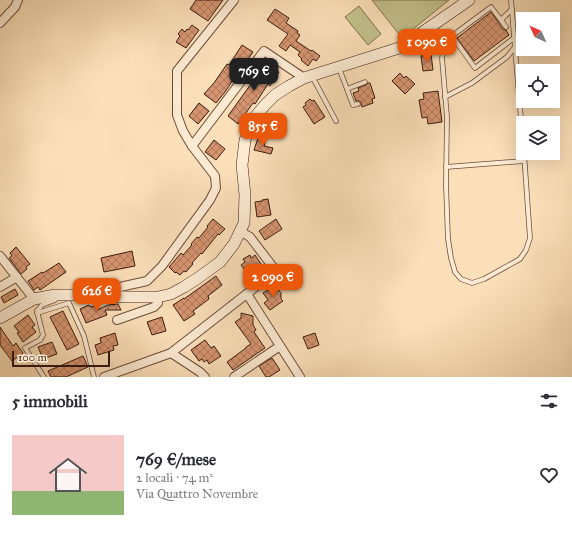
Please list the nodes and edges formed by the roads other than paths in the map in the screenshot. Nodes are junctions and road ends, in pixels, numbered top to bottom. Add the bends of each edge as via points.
1 (18, 0) edge
2 (234, 0) edge
3 (469, 0) edge
4 (511, 0) edge
5 (512, 8) junction
6 (501, 20) junction
7 (0, 23) edge
8 (506, 27) dead end
9 (452, 36) junction
10 (514, 38) junction
11 (515, 47) junction
12 (339, 68) junction
13 (308, 77) junction
14 (365, 82) dead end
15 (347, 89) junction
16 (446, 97) junction
17 (358, 104) dead end
18 (521, 116) edge
19 (336, 121) dead end
20 (192, 146) junction
21 (524, 161) joint
22 (446, 167) junction
23 (240, 231) junction
24 (0, 256) edge
25 (17, 277) junction
26 (0, 286) edge
27 (247, 294) junction
28 (55, 295) junction
29 (97, 296) junction
30 (158, 296) junction
31 (34, 298) junction
32 (38, 313) junction
33 (0, 318) edge
34 (117, 320) dead end
35 (280, 346) junction
36 (171, 353) junction
37 (44, 377) edge
38 (94, 377) edge
39 (104, 377) edge
40 (205, 377) edge
41 (234, 377) edge
42 (300, 377) edge

1 - 7 street
2 - 20 street via 177,71 177,114
3 - 12 main road via 399,48
4 - 5 lane
5 - 6 lane
5 - 10 lane
6 - 8 lane
6 - 9 lane via 491,7
9 - 10 lane via 475,68
9 - 16 lane via 444,48 442,58
10 - 11 lane
11 - 16 lane via 507,57 472,83
11 - 18 lane
12 - 13 main road
12 - 15 lane
13 - 19 lane
13 - 20 street via 264,51
13 - 23 main road via 276,95 255,117 250,128 243,152 244,223
14 - 15 lane
15 - 17 lane via 353,105
16 - 22 lane
20 - 29 street via 215,176 216,188 210,200 162,266 147,281 111,289
21 - 22 lane
21 - 22 lane via 530,238 526,250 520,259 472,283 461,279 455,272 451,258
23 - 27 street via 250,238 276,271
23 - 30 main road via 234,244 220,262 184,287 170,294
24 - 25 street
25 - 26 street
25 - 31 street
27 - 35 street
27 - 36 street
28 - 29 main road
28 - 31 main road
28 - 32 lane via 55,300 42,305
29 - 30 main road
30 - 34 street via 158,303 154,307
31 - 33 main road
32 - 37 lane via 43,335 40,340 26,348
32 - 38 lane via 69,303 84,336
35 - 41 street
35 - 42 street
36 - 39 street
36 - 40 street

